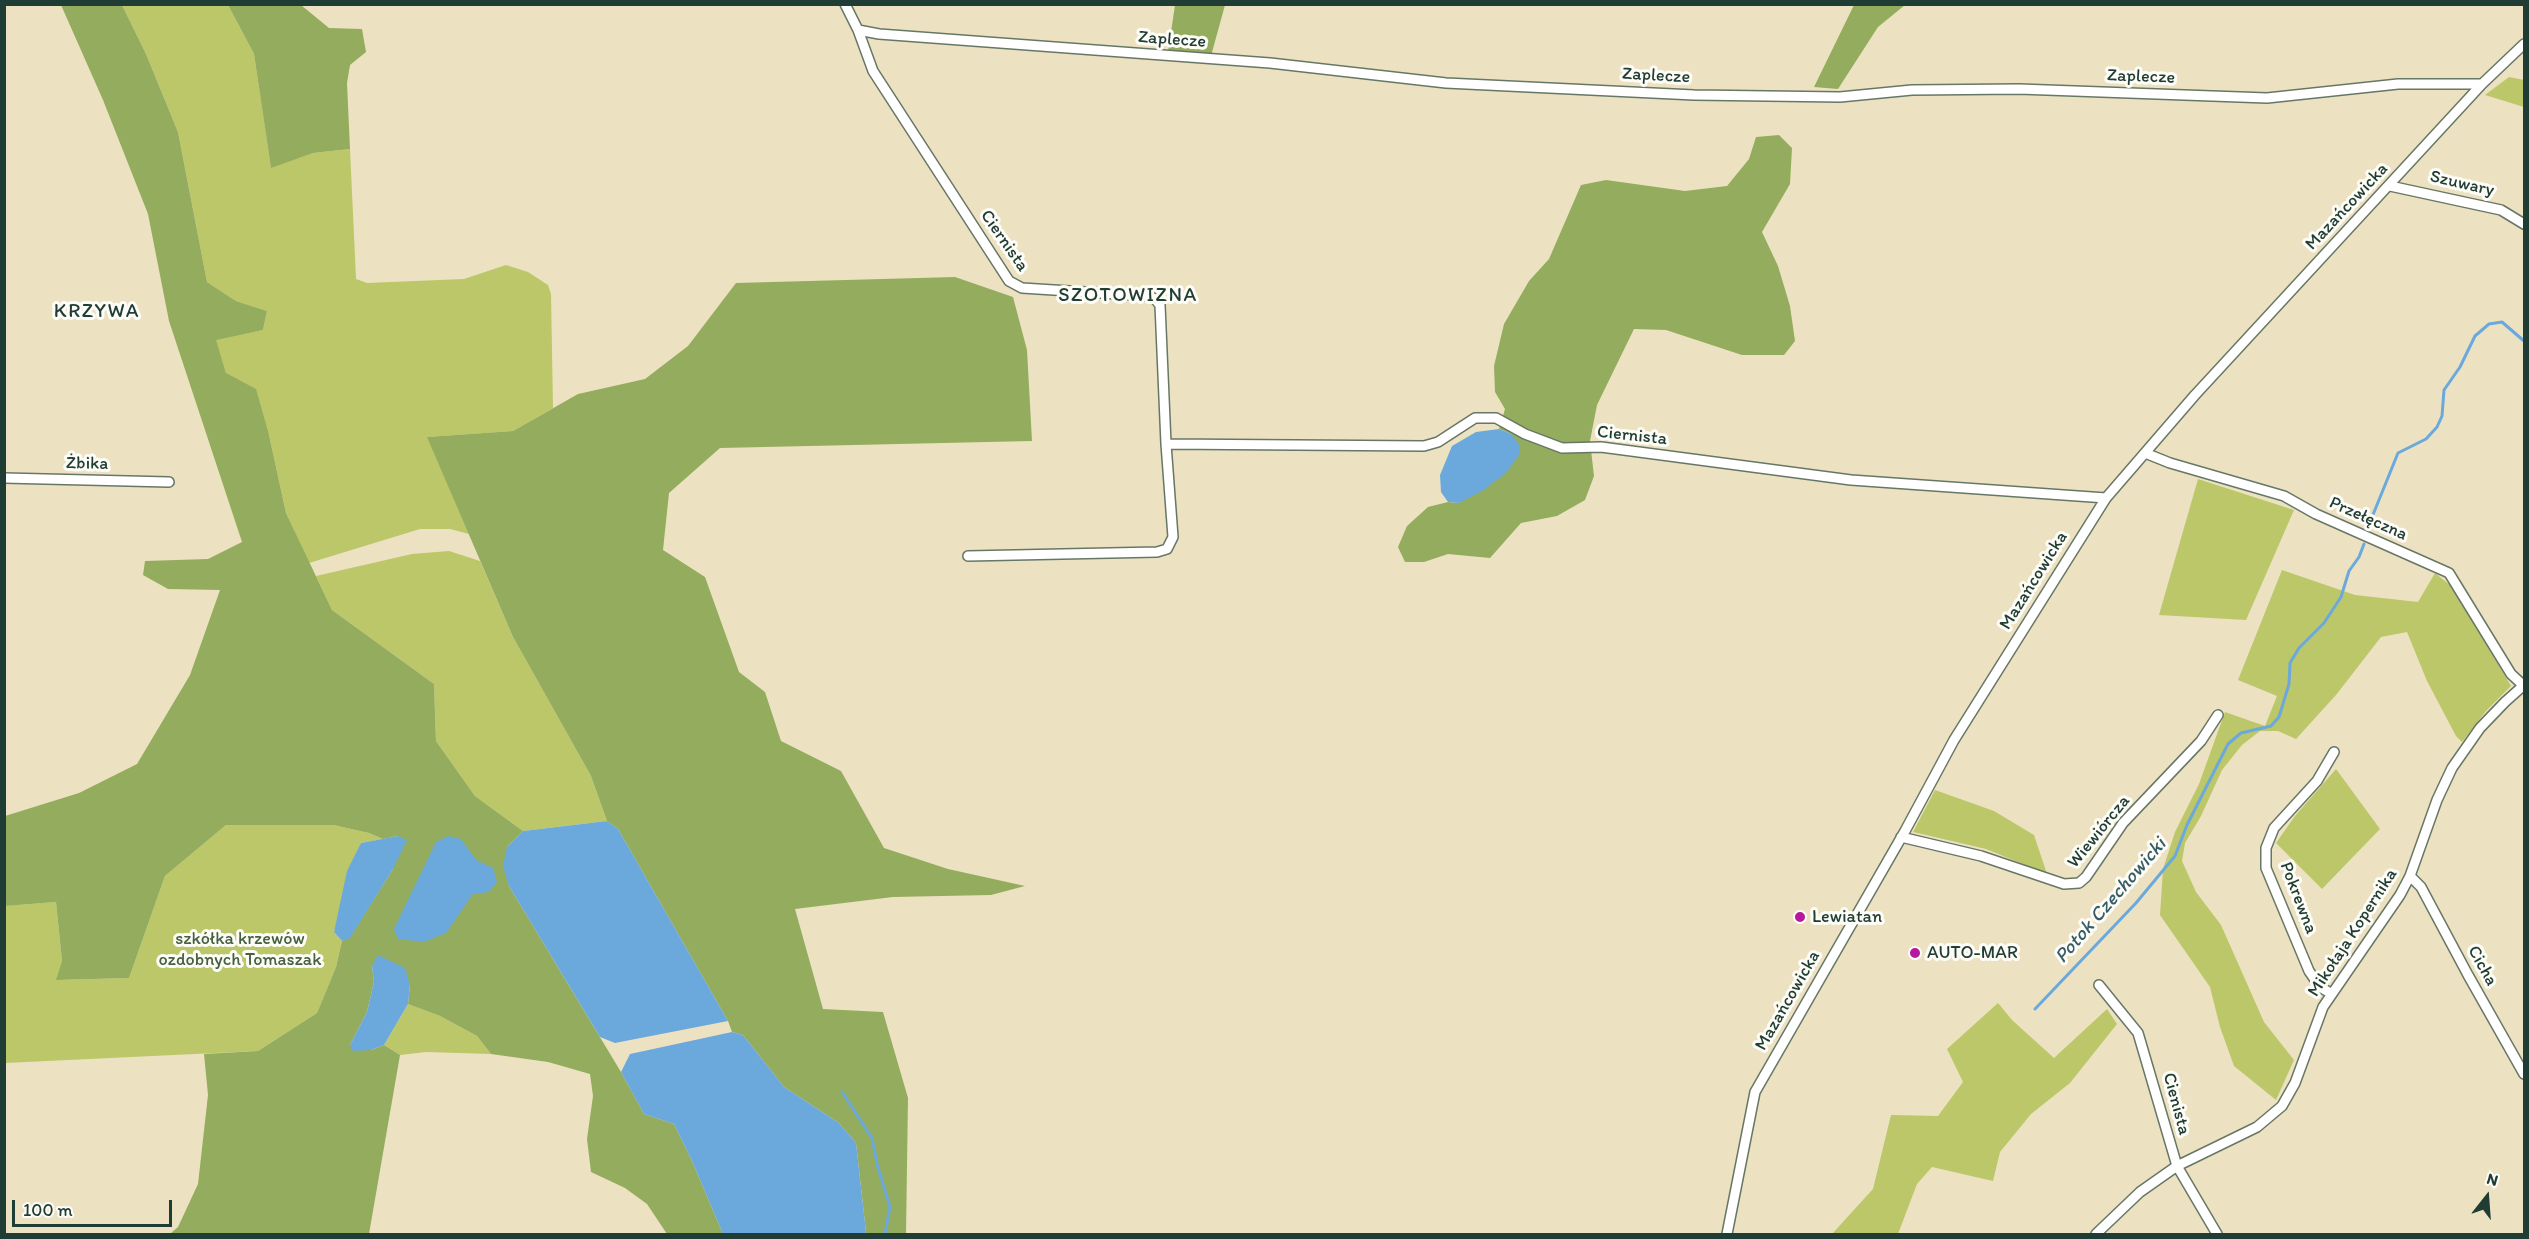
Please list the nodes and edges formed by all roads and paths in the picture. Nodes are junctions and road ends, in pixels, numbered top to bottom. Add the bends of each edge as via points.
1 (845, 4) edge
2 (858, 30) junction
3 (2524, 44) edge
4 (2482, 84) junction
5 (2390, 186) junction
6 (2524, 224) edge
7 (1166, 444) junction
8 (2145, 453) junction
9 (4, 478) edge
10 (169, 482) dead end
11 (2106, 498) junction
12 (968, 556) dead end
13 (2524, 686) edge
14 (2218, 716) dead end
15 (2334, 752) dead end
16 (1901, 837) junction
17 (2410, 876) junction
18 (2100, 985) dead end
19 (2332, 994) junction
20 (2524, 1074) edge
21 (2177, 1166) junction
22 (1727, 1234) edge
23 (2096, 1234) edge
24 (2217, 1234) edge

1 - 2 street
2 - 4 street, Zaplecze via 937,40 1270,63 1446,83 1694,95 1840,97 1912,90 2019,89 2267,98 2398,84
2 - 7 street, Ciernista via 873,71 1009,281 1022,288 1149,296 1160,305
3 - 4 street, Mazańcowicka
4 - 5 street, Mazańcowicka
5 - 6 street, Szuwary via 2501,210
5 - 8 street, Mazańcowicka
7 - 11 street, Ciernista via 1424,446 1438,442 1475,418 1496,418 1562,448 1601,447 1851,480
7 - 12 street, Ciernista via 1173,537 1167,549
8 - 11 street, Mazańcowicka
8 - 13 street, Przełęczna via 2284,496 2449,573 2511,674
9 - 10 street, Żbika
11 - 16 street, Mazańcowicka via 1954,740
13 - 17 street, Mikołaja Kopernika via 2480,728 2457,759 2437,800
14 - 16 street, Wiewiórcza via 2201,741 2123,823 2079,883 2064,884 1981,856
15 - 19 street, Pokrewna via 2317,781 2274,828 2266,848 2266,868 2309,971 2320,987
16 - 22 street, Mazańcowicka via 1755,1092
17 - 19 street, Mikołaja Kopernika
17 - 20 street, Cicha via 2421,887
18 - 21 street, Cienista via 2138,1033
19 - 21 street, Mikołaja Kopernika via 2282,1106 2257,1127
21 - 23 street, Mikołaja Kopernika via 2140,1192
21 - 24 street, Cienista

